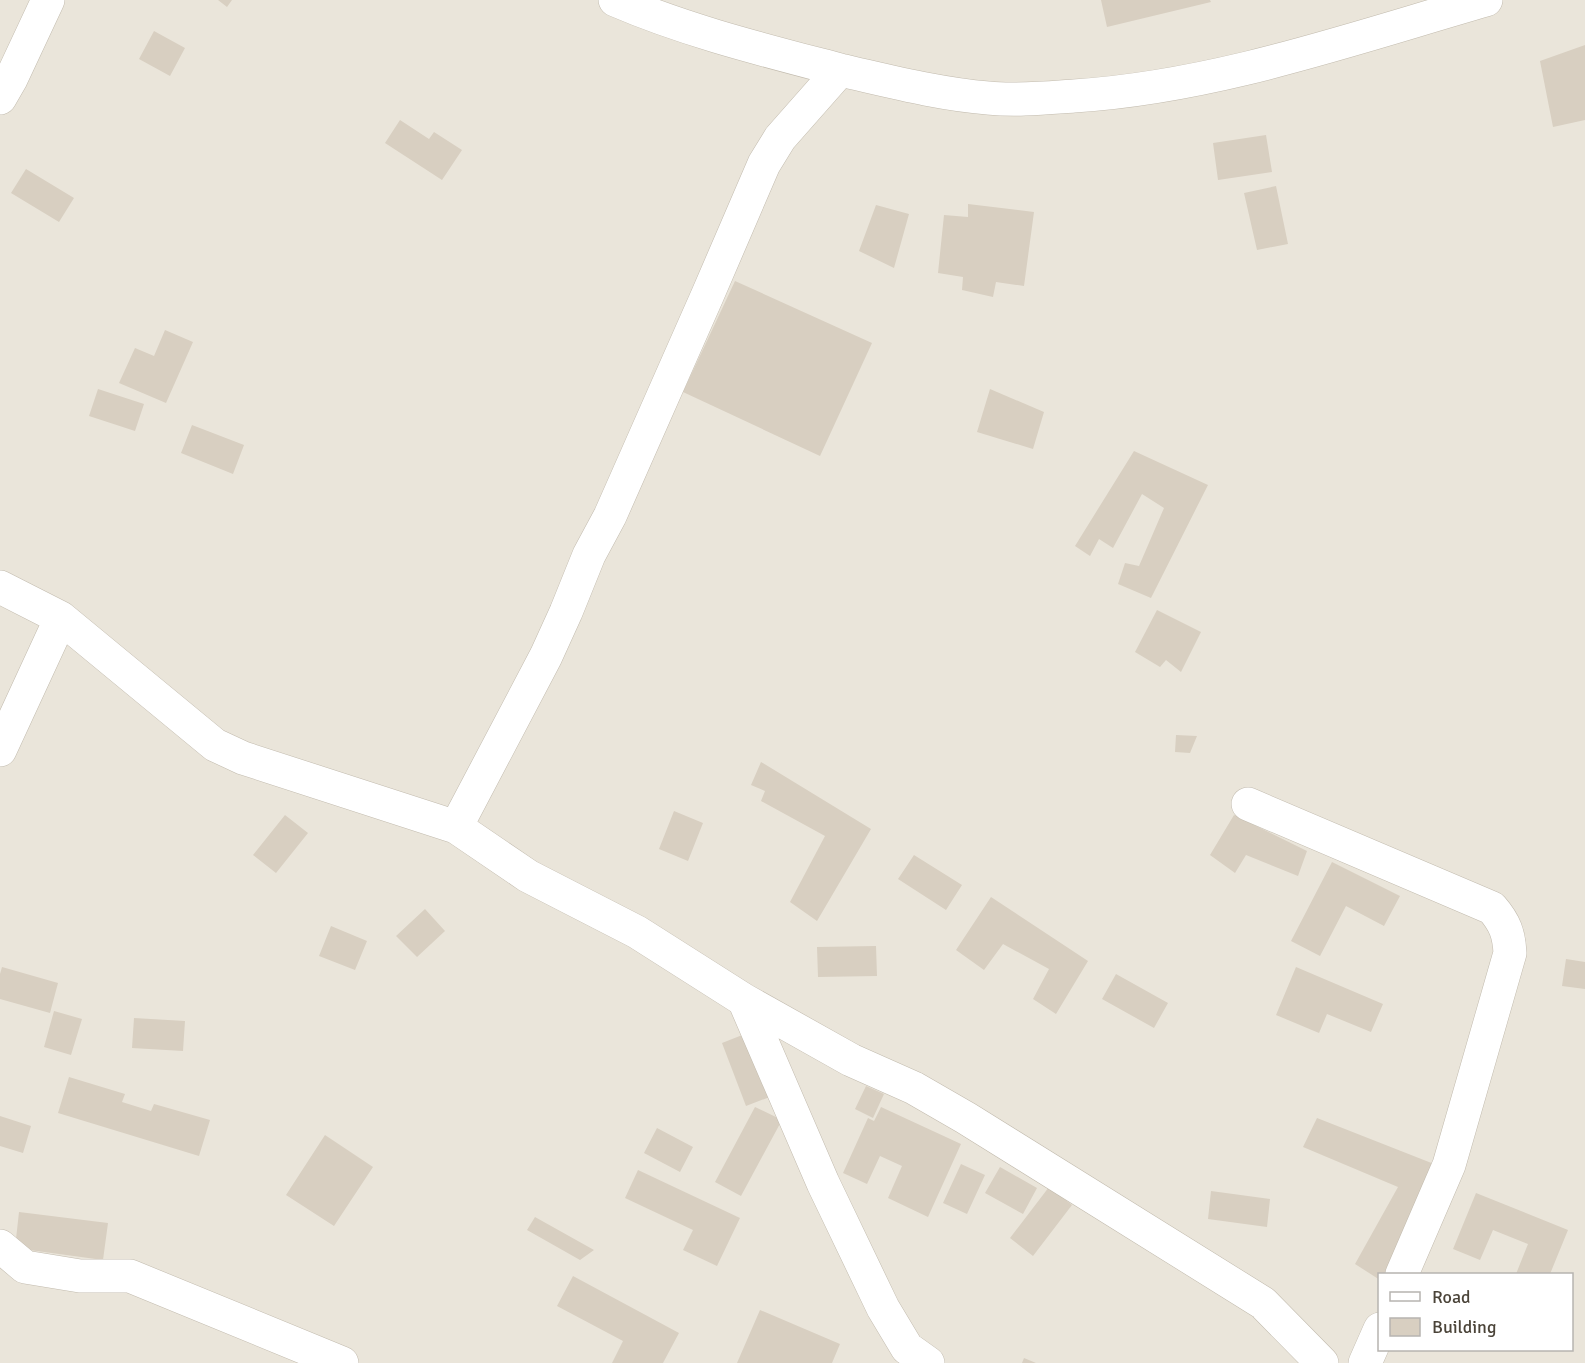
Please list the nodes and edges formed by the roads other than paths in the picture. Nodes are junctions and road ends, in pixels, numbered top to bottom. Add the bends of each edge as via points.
1 (48, 0) edge
2 (615, 0) edge
3 (1486, 0) edge
4 (840, 70) junction
5 (0, 98) edge
6 (0, 587) edge
7 (61, 618) junction
8 (0, 750) edge
9 (1248, 804) dead end
10 (456, 827) junction
11 (744, 1000) junction
12 (0, 1246) edge
13 (1403, 1273) edge
14 (1378, 1334) edge
15 (342, 1363) edge
16 (928, 1363) edge
17 (1322, 1363) edge
18 (1365, 1363) edge

1 - 5 street
2 - 4 street via 738,43
3 - 4 street via 1224,75 1115,94 988,98
4 - 10 street via 780,138 764,164 546,656
6 - 7 street
7 - 8 street
7 - 10 street via 215,745 243,759
9 - 13 street via 1492,908 1509,936 1510,953 1449,1165
10 - 11 street via 528,876 637,932
11 - 16 street via 823,1183 883,1308 907,1348
11 - 17 street via 966,1118 1253,1296
12 - 15 street via 25,1267 80,1276 130,1276
14 - 18 street

